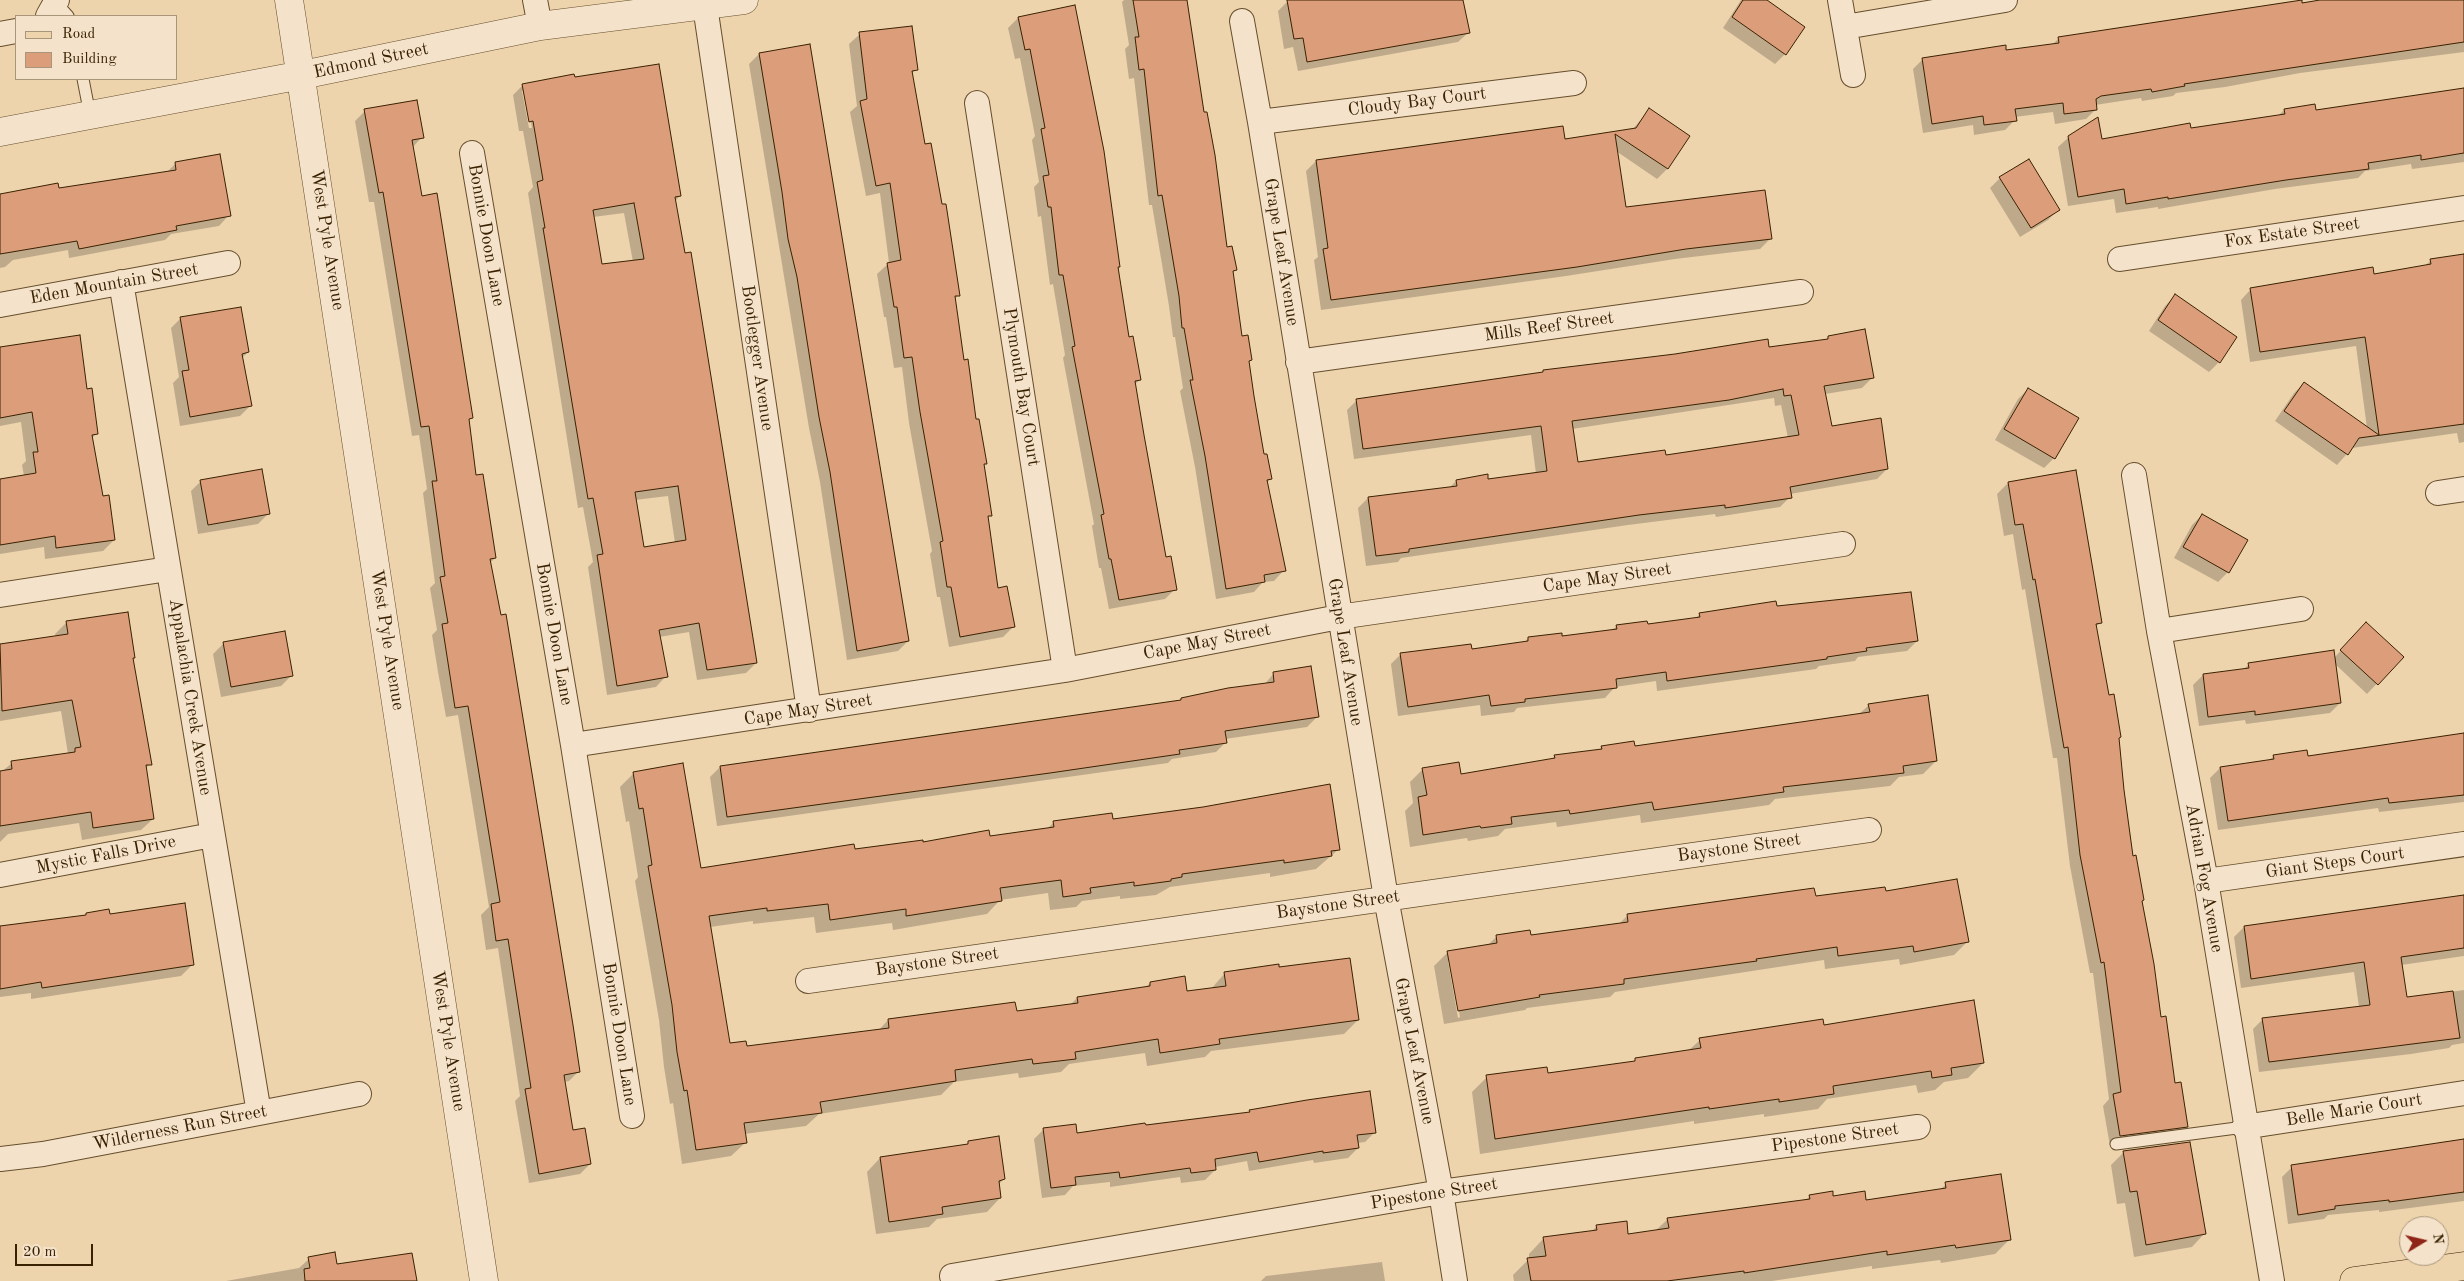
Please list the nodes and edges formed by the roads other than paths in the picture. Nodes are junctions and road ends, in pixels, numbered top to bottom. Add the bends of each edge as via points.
1 (289, 0) edge
2 (744, 0) edge
3 (1840, 0) edge
4 (2005, 0) edge
5 (705, 6) junction
6 (538, 13) edge
7 (1242, 21) dead end
8 (1845, 27) junction
9 (15, 31) edge
10 (0, 34) edge
11 (1853, 75) dead end
12 (302, 76) junction
13 (83, 80) edge
14 (1574, 83) dead end
15 (977, 103) dead end
16 (90, 115) junction
17 (1260, 122) junction
18 (0, 132) edge
19 (472, 153) dead end
20 (2464, 208) edge
21 (2120, 259) dead end
22 (228, 263) dead end
23 (120, 282) junction
24 (1800, 292) dead end
25 (0, 305) edge
26 (1298, 362) junction
27 (2134, 475) dead end
28 (2464, 489) edge
29 (2438, 493) dead end
30 (1842, 544) dead end
31 (168, 569) junction
32 (0, 595) edge
33 (2301, 609) dead end
34 (1339, 617) junction
35 (2159, 631) junction
36 (1066, 670) junction
37 (809, 710) junction
38 (573, 745) junction
39 (1869, 830) dead end
40 (212, 835) junction
41 (2464, 844) edge
42 (0, 875) edge
43 (2206, 881) junction
44 (1386, 898) junction
45 (808, 980) dead end
46 (2464, 1093) edge
47 (359, 1094) dead end
48 (259, 1113) junction
49 (632, 1116) dead end
50 (1918, 1126) dead end
51 (2244, 1127) junction
52 (2116, 1144) dead end
53 (0, 1159) edge
54 (1441, 1192) junction
55 (2464, 1266) edge
56 (952, 1276) dead end
57 (484, 1281) edge
58 (1455, 1281) edge
59 (2272, 1281) edge
60 (2354, 1281) edge

1 - 12 street, West Pyle Avenue
2 - 5 street, Edmond Street
3 - 8 street
4 - 8 street
5 - 6 street, Edmond Street
5 - 37 street, Bootlegger Avenue
6 - 12 street, Edmond Street
7 - 17 street, Grape Leaf Avenue
8 - 11 street
9 - 10 street
12 - 16 street, Edmond Street
12 - 57 street, West Pyle Avenue
13 - 16 lane
14 - 17 street, Cloudy Bay Court
15 - 36 street, Plymouth Bay Court
16 - 18 street, Edmond Street
17 - 26 street, Grape Leaf Avenue
19 - 38 street, Bonnie Doon Lane
20 - 21 street, Fox Estate Street
22 - 23 street, Eden Mountain Street
23 - 25 street, Eden Mountain Street
23 - 31 street, Appalachia Creek Avenue
24 - 26 street, Mills Reef Street
26 - 34 street, Grape Leaf Avenue
27 - 35 street, Adrian Fog Avenue
28 - 29 street
30 - 34 street, Cape May Street
31 - 32 street
31 - 40 street, Appalachia Creek Avenue
33 - 35 street
34 - 36 street, Cape May Street
34 - 44 street, Grape Leaf Avenue
35 - 43 street, Adrian Fog Avenue
36 - 37 street, Cape May Street
37 - 38 street, Cape May Street
38 - 49 street, Bonnie Doon Lane
39 - 44 street, Baystone Street
40 - 42 street, Mystic Falls Drive
40 - 48 street, Appalachia Creek Avenue
41 - 43 street, Giant Steps Court
43 - 51 street, Adrian Fog Avenue
44 - 45 street, Baystone Street
44 - 54 street, Grape Leaf Avenue
46 - 51 street, Belle Marie Court
47 - 48 street, Wilderness Run Street
48 - 53 street, Wilderness Run Street via 43,1154
50 - 54 street, Pipestone Street
51 - 52 lane
51 - 59 street, Adrian Fog Avenue
54 - 56 street, Pipestone Street
54 - 58 street, Grape Leaf Avenue
55 - 60 main road

